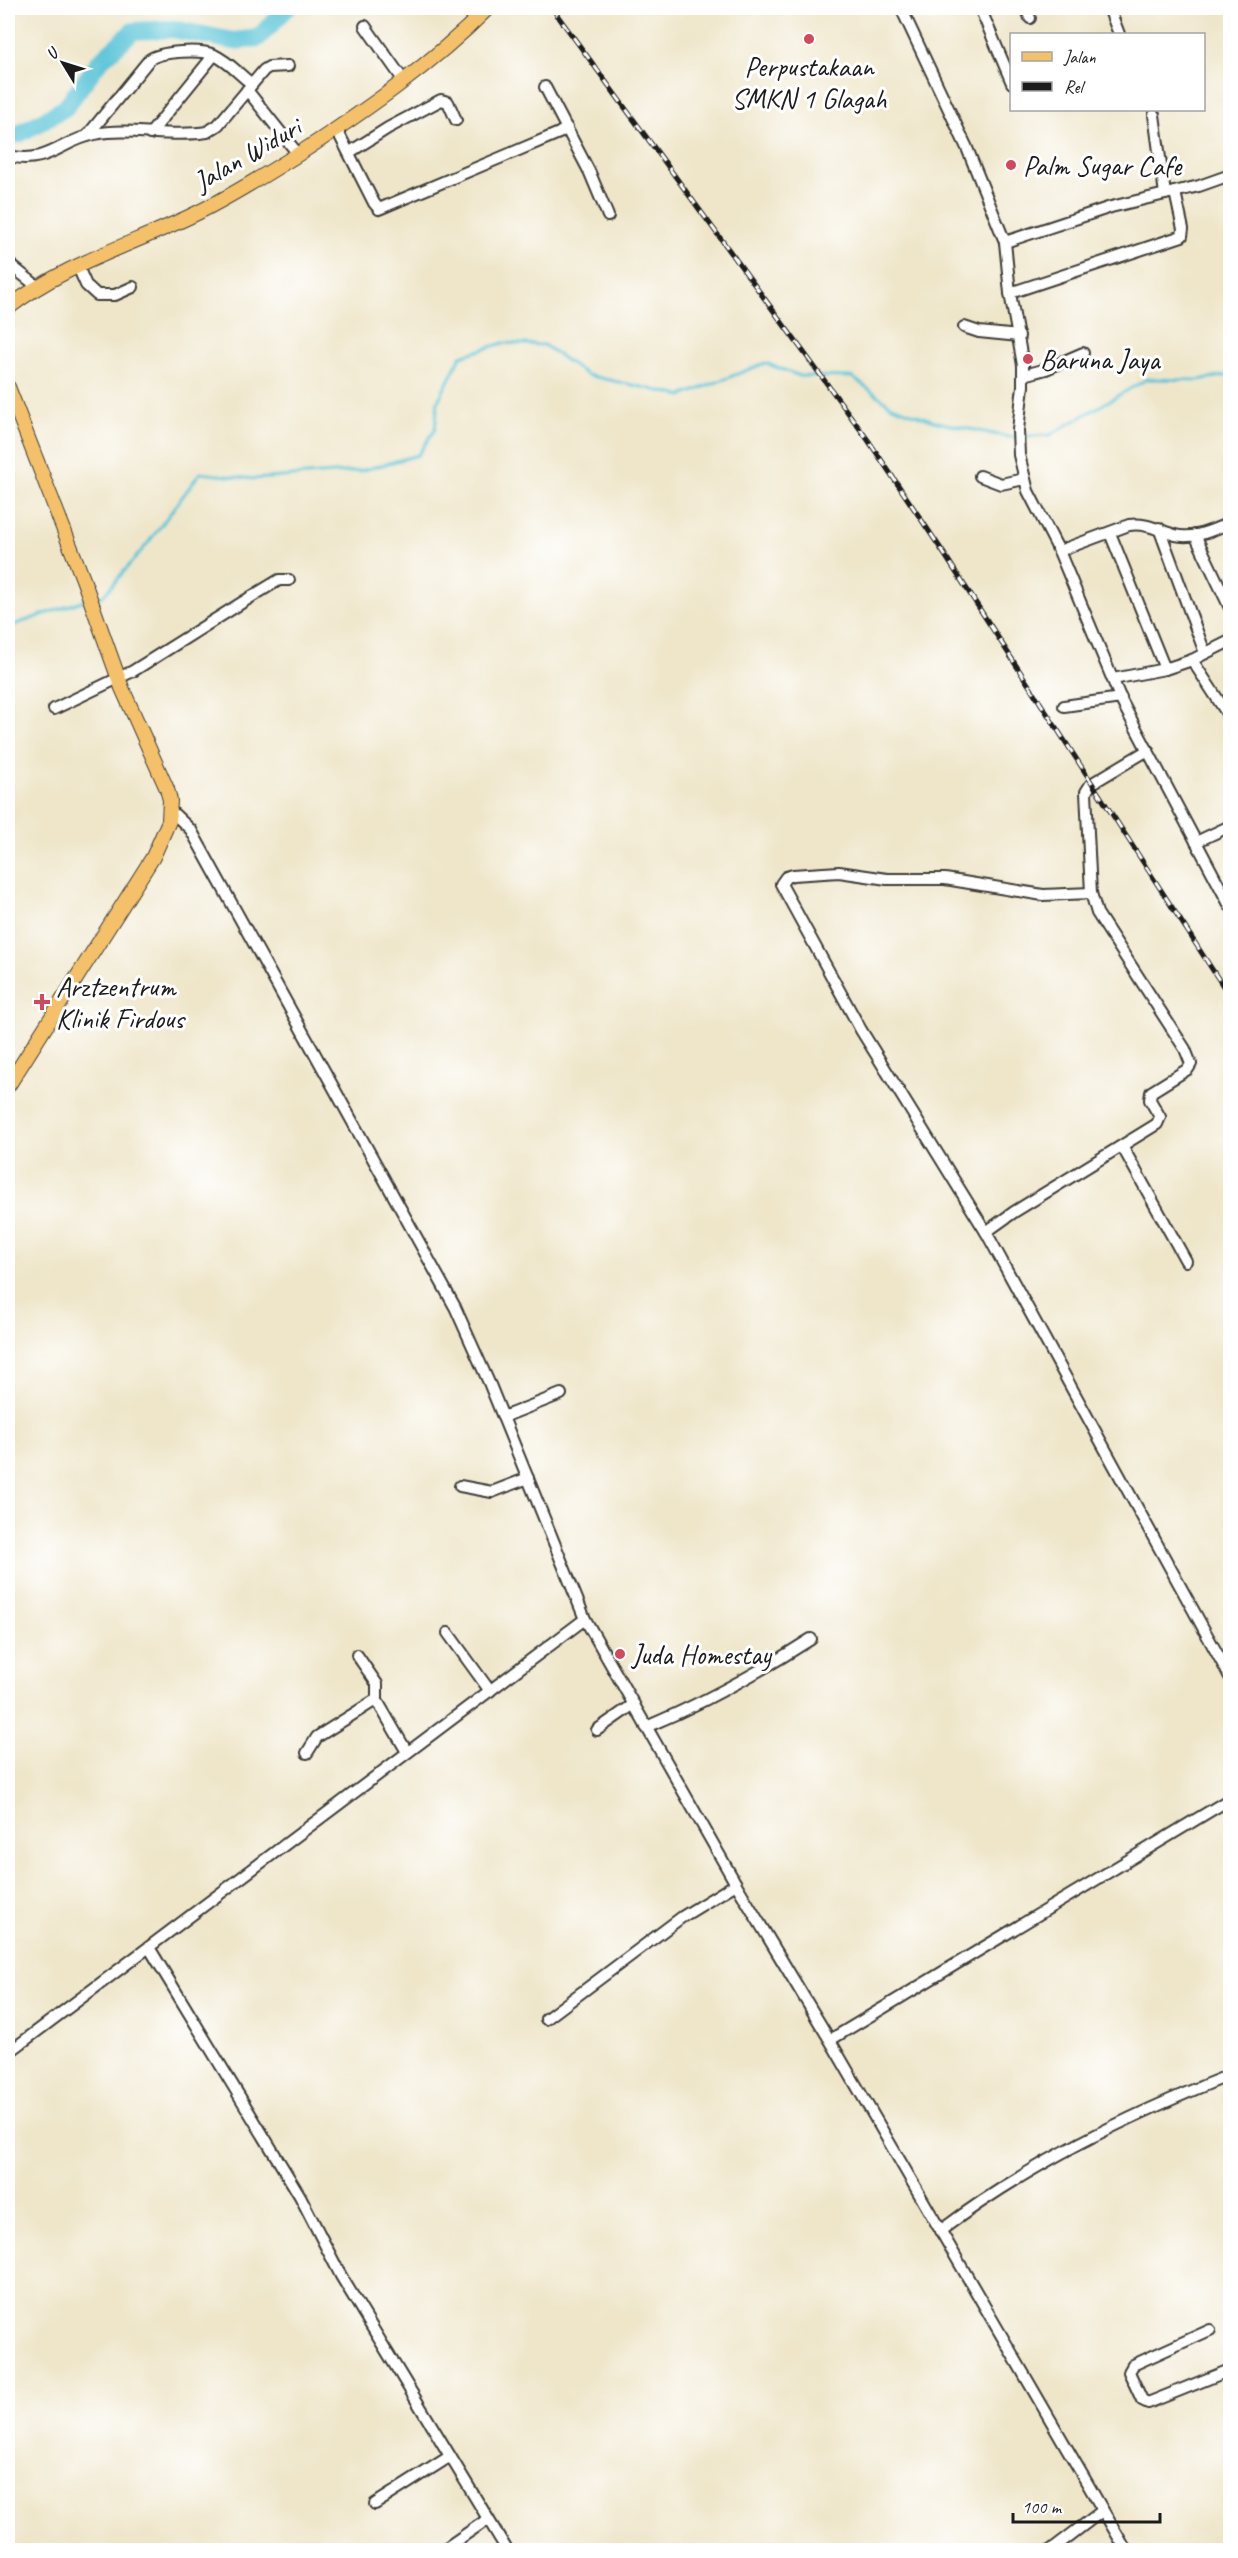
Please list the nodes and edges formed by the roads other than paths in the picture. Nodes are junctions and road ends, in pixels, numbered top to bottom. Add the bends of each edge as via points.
1 (488, 8) edge
2 (901, 8) edge
3 (980, 8) edge
4 (1109, 8) edge
5 (365, 26) dead end
6 (1119, 33) edge
7 (214, 55) junction
8 (288, 66) dead end
9 (404, 81) junction
10 (1010, 81) edge
11 (250, 87) junction
12 (545, 87) dead end
13 (1154, 115) dead end
14 (456, 120) dead end
15 (567, 128) junction
16 (339, 133) junction
17 (150, 134) junction
18 (86, 136) junction
19 (349, 150) junction
20 (298, 154) junction
21 (8, 156) edge
22 (1230, 176) edge
23 (1170, 193) junction
24 (608, 216) dead end
25 (1005, 242) junction
26 (8, 263) edge
27 (80, 270) junction
28 (133, 287) dead end
29 (34, 289) junction
30 (1010, 293) junction
31 (8, 308) edge
32 (964, 327) dead end
33 (1018, 336) junction
34 (1083, 353) dead end
35 (1024, 375) junction
36 (8, 387) edge
37 (980, 476) dead end
38 (1024, 478) junction
39 (1230, 523) edge
40 (1159, 528) junction
41 (1110, 534) junction
42 (1195, 535) junction
43 (1059, 551) junction
44 (290, 580) dead end
45 (1230, 608) edge
46 (1230, 641) edge
47 (1205, 653) junction
48 (1192, 660) junction
49 (1165, 669) junction
50 (118, 678) junction
51 (1113, 679) junction
52 (1121, 698) junction
53 (1064, 706) dead end
54 (54, 709) dead end
55 (1230, 718) edge
56 (1148, 750) junction
57 (171, 810) junction
58 (1230, 826) edge
59 (1196, 842) junction
60 (1091, 894) junction
61 (1230, 906) edge
62 (8, 1086) edge
63 (1122, 1146) junction
64 (986, 1232) junction
65 (1186, 1261) dead end
66 (561, 1394) dead end
67 (503, 1417) junction
68 (528, 1478) junction
69 (460, 1486) dead end
70 (585, 1619) junction
71 (448, 1633) dead end
72 (811, 1639) dead end
73 (357, 1654) dead end
74 (1230, 1677) edge
75 (490, 1691) junction
76 (377, 1702) junction
77 (634, 1704) junction
78 (646, 1727) junction
79 (597, 1730) dead end
80 (407, 1752) junction
81 (307, 1753) dead end
82 (1230, 1799) edge
83 (736, 1884) junction
84 (150, 1949) junction
85 (546, 2019) dead end
86 (830, 2040) junction
87 (8, 2054) edge
88 (1230, 2075) edge
89 (940, 2231) junction
90 (1210, 2330) dead end
91 (1230, 2370) edge
92 (449, 2457) junction
93 (375, 2504) dead end
94 (1102, 2511) junction
95 (488, 2519) junction
96 (443, 2550) edge
97 (507, 2550) edge
98 (1051, 2550) edge
99 (1126, 2550) edge

1 - 9 main road, Jalan Widuri
2 - 25 street via 967,148
3 - 10 street
4 - 6 street
5 - 9 street
7 - 11 street
7 - 17 street
7 - 18 street via 154,55
8 - 11 street via 269,67
9 - 16 main road, Jalan Widuri
11 - 17 street via 218,125 207,132
11 - 20 street
12 - 15 street
13 - 23 street
14 - 19 street via 448,102 441,100
15 - 19 street via 380,208
15 - 24 street
16 - 19 street
16 - 20 main road, Jalan Widuri
17 - 18 street
18 - 21 street via 40,157
20 - 27 main road, Jalan Widuri via 245,188
22 - 23 street
23 - 25 street via 1111,207
23 - 30 street via 1182,236
25 - 30 street
26 - 29 street
27 - 28 street via 90,291 104,296
27 - 29 main road, Jalan Widuri
29 - 31 main road, Jalan Widuri
30 - 33 street
32 - 33 street
33 - 35 street
34 - 35 street
35 - 38 street via 1018,430
36 - 50 main road
37 - 38 street via 1001,484
38 - 43 street
39 - 42 street
40 - 41 street via 1136,524
40 - 42 street via 1175,535
40 - 47 street
41 - 43 street
41 - 49 street
42 - 45 street
43 - 51 street
44 - 50 street via 279,580
46 - 47 street
47 - 48 street
48 - 49 street
48 - 55 street
49 - 51 street
50 - 54 street
50 - 57 main road via 163,780
51 - 52 street
52 - 53 street
52 - 56 street
56 - 59 street
56 - 60 street via 1091,784 1086,792
57 - 62 main road via 166,832 153,857
57 - 67 street via 191,830 402,1210 455,1307
58 - 59 street
59 - 61 street
60 - 63 street via 1096,913 1191,1061 1188,1069 1151,1092 1150,1100 1160,1117 1157,1124
60 - 64 street via 1043,895 945,879 887,879 839,872 793,875 781,884 861,1030
63 - 64 street
63 - 65 street
64 - 74 street
66 - 67 street
67 - 68 street
68 - 69 street via 492,1492
68 - 70 street
70 - 75 street
70 - 77 street
71 - 75 street
72 - 78 street via 702,1703
73 - 76 street via 377,1684
75 - 80 street
76 - 80 street
76 - 81 street via 316,1737
77 - 78 street
77 - 79 street
78 - 83 street
80 - 84 street
82 - 86 street
83 - 85 street via 682,1917
83 - 86 street
84 - 87 street
84 - 92 street via 300,2196 341,2276
86 - 89 street
88 - 89 street via 1093,2134 1003,2186
89 - 94 street
90 - 91 street via 1133,2365 1129,2372 1138,2393 1148,2403
92 - 93 street
92 - 95 street
94 - 98 street
94 - 99 street
95 - 96 street
95 - 97 street

